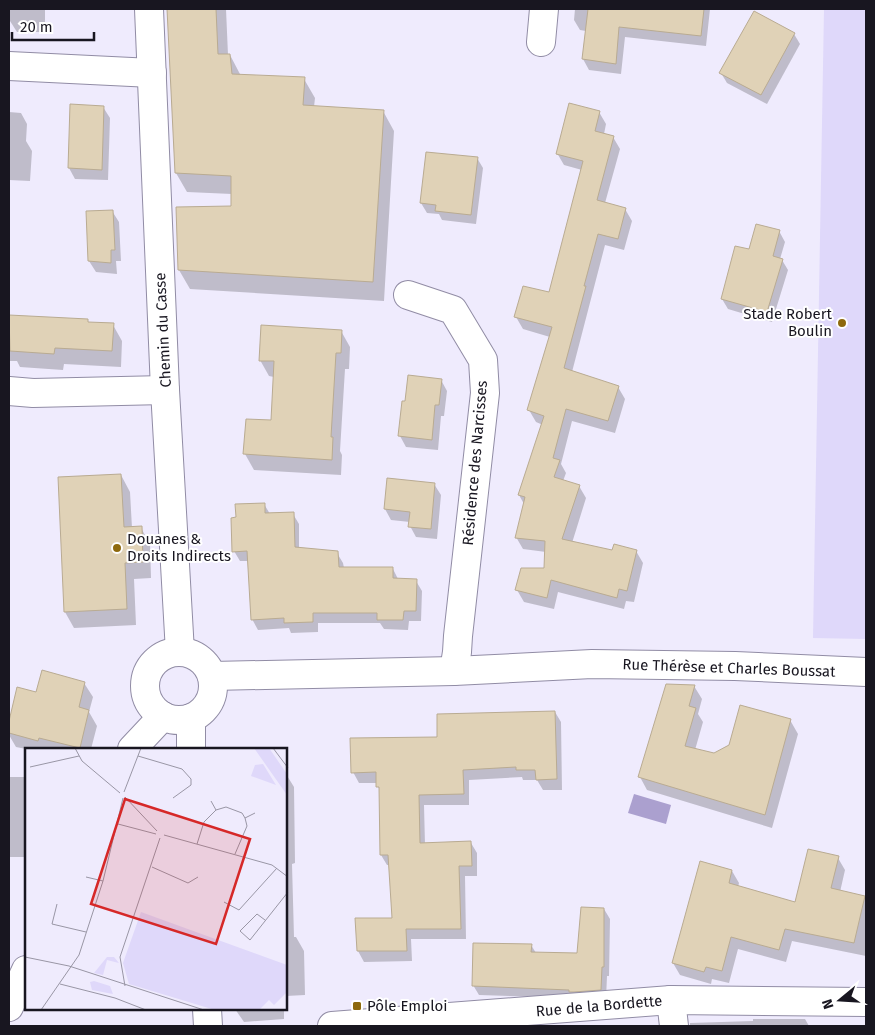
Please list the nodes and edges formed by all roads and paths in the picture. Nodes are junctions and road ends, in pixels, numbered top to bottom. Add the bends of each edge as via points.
1 (149, 9) edge
2 (544, 9) edge
3 (541, 42) dead end
4 (9, 66) edge
5 (152, 73) junction
6 (408, 295) dead end
7 (165, 390) junction
8 (9, 391) edge
9 (180, 652) junction
10 (454, 670) junction
11 (866, 672) edge
12 (212, 676) junction
13 (163, 716) junction
14 (191, 718) junction
15 (133, 748) edge
16 (191, 748) edge
17 (25, 972) edge
18 (866, 1002) edge
19 (9, 1007) edge
20 (207, 1010) edge
21 (673, 1013) edge
22 (208, 1026) edge
23 (332, 1026) edge

1 - 5 street, Chemin du Casse
2 - 3 street
4 - 5 street
5 - 7 street, Chemin du Casse
6 - 10 street, Résidence des Narcisses via 453,310 483,360 485,393
7 - 8 street
7 - 9 street, Chemin du Casse
9 - 12 street via 198,658
9 - 13 street via 158,658 146,677 148,700
10 - 11 street, Rue Thérèse et Charles Boussat via 592,664
10 - 12 street
12 - 14 street via 208,704
13 - 14 street via 181,720
13 - 15 street
14 - 16 street
17 - 19 street
18 - 21 street, Rue de la Bordette
20 - 22 street
21 - 23 street, Rue de la Bordette

